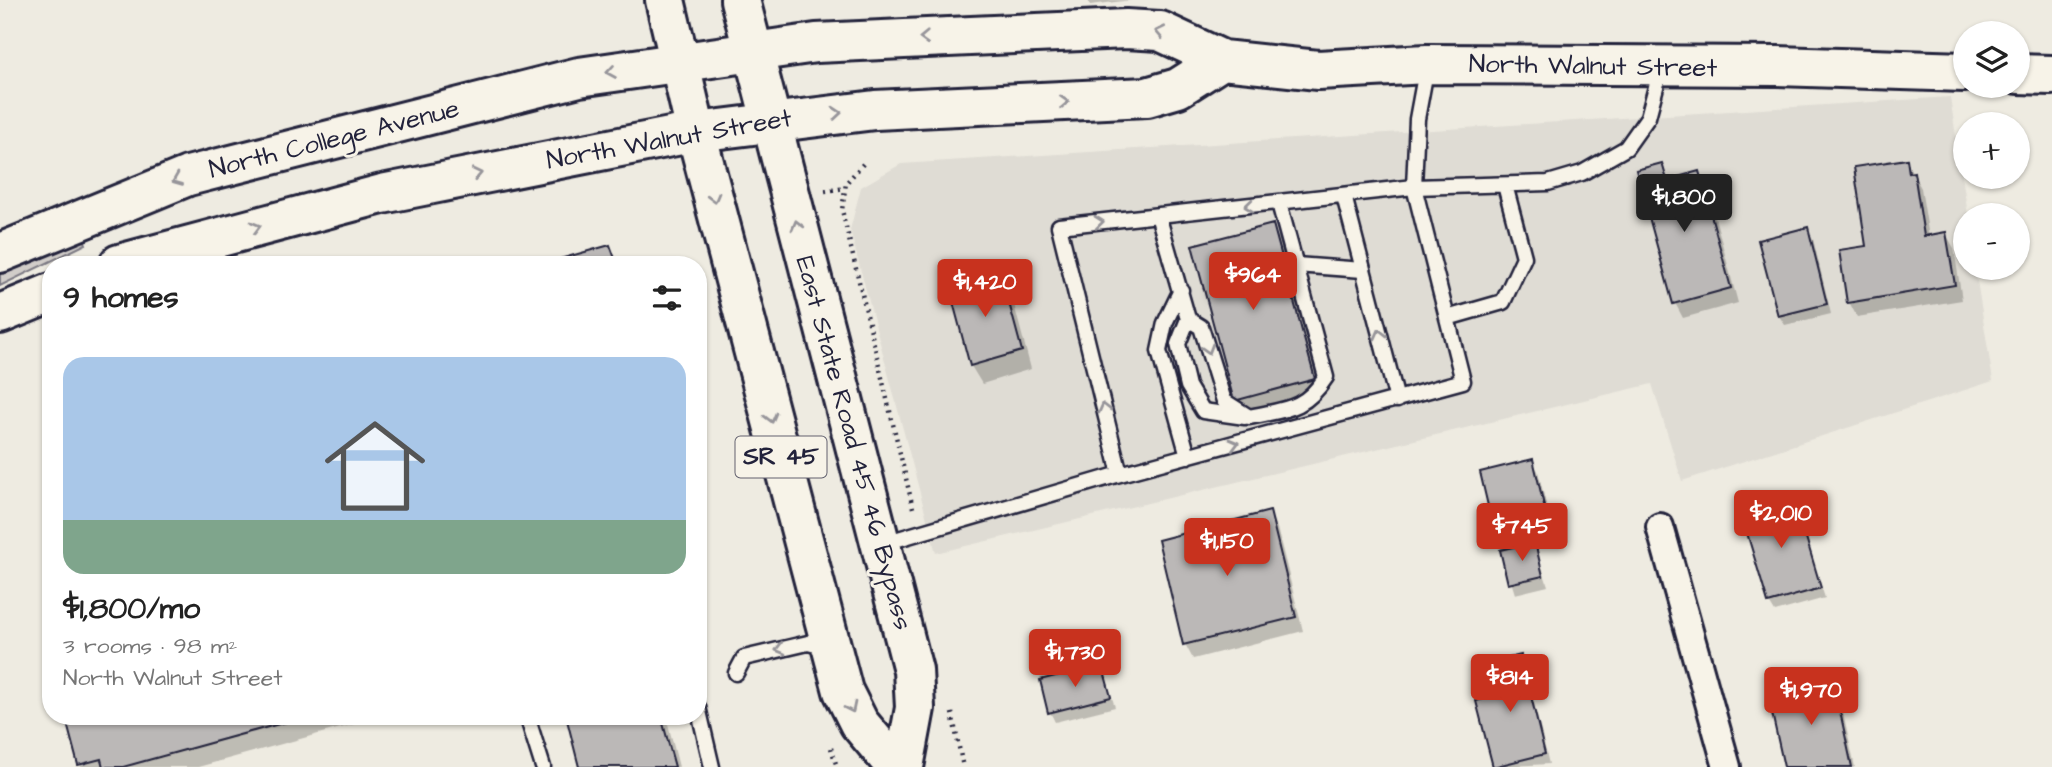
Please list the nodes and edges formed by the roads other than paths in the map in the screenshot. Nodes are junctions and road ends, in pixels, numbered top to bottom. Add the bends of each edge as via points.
1 (665, 0) edge
2 (740, 0) edge
3 (751, 51) junction
4 (1222, 60) junction
5 (679, 62) junction
6 (1427, 64) junction
7 (1661, 68) junction
8 (1953, 72) edge
9 (2030, 74) edge
10 (2052, 75) edge
11 (769, 121) junction
12 (696, 131) junction
13 (1505, 185) junction
14 (1414, 187) junction
15 (1344, 196) junction
16 (1279, 203) junction
17 (1158, 215) junction
18 (0, 253) edge
19 (149, 256) edge
20 (1296, 265) junction
21 (1363, 270) junction
22 (1181, 290) junction
23 (42, 297) edge
24 (0, 314) edge
25 (1447, 318) junction
26 (1188, 319) junction
27 (1396, 400) junction
28 (1249, 417) junction
29 (1188, 456) junction
30 (1120, 474) junction
31 (1660, 527) dead end
32 (881, 544) junction
33 (832, 650) junction
34 (736, 673) dead end
35 (530, 725) edge
36 (702, 725) edge
37 (542, 767) edge
38 (712, 767) edge
39 (896, 767) edge
40 (904, 767) edge
41 (1727, 767) edge

1 - 5 main road, SR 45
2 - 3 main road, SR 45
4 -> 3 main road, North Walnut Street via 1168,34 1126,29 868,40
3 - 5 main road, North Walnut Street
3 - 11 main road, SR 45
4 - 6 main road, North Walnut Street via 1318,70
11 -> 4 main road, North Walnut Street via 875,110 1147,97 1178,88
5 - 12 main road, SR 45
5 -> 18 main road, North College Avenue via 579,77 188,176
6 - 7 main road, North Walnut Street
6 - 14 lane via 1417,118
7 - 8 main road, North Walnut Street
7 - 13 lane via 1648,117 1626,148 1582,173
9 - 10 main road
11 - 12 main road, North Walnut Street
32 -> 11 main road, East State Road 45 46 Bypass / SR 45
19 -> 12 main road, North Walnut Street via 382,194
12 -> 33 main road, SR 45
13 - 14 lane
13 - 25 lane via 1524,257 1503,302
14 - 15 lane
14 - 25 lane
15 - 16 lane
15 - 21 lane
16 -> 17 lane
16 - 20 lane
17 - 22 lane
30 -> 17 lane via 1059,226
20 - 21 lane
20 - 28 lane via 1326,377 1313,397 1295,407
27 -> 21 lane
22 - 26 lane
22 - 29 lane via 1165,323 1159,351
23 - 24 main road
25 - 27 lane via 1463,381
26 -> 28 lane via 1201,327 1224,401
26 - 28 lane via 1178,344 1188,386 1203,411
29 -> 27 lane
29 - 30 lane
30 - 32 lane
31 - 41 street
32 - 40 main road, East State Road 45 46 Bypass / SR 45 via 915,681
33 -> 34 lane via 808,643 790,646 744,659
33 -> 39 main road, SR 45 via 850,708
35 - 37 lane
36 - 38 lane

